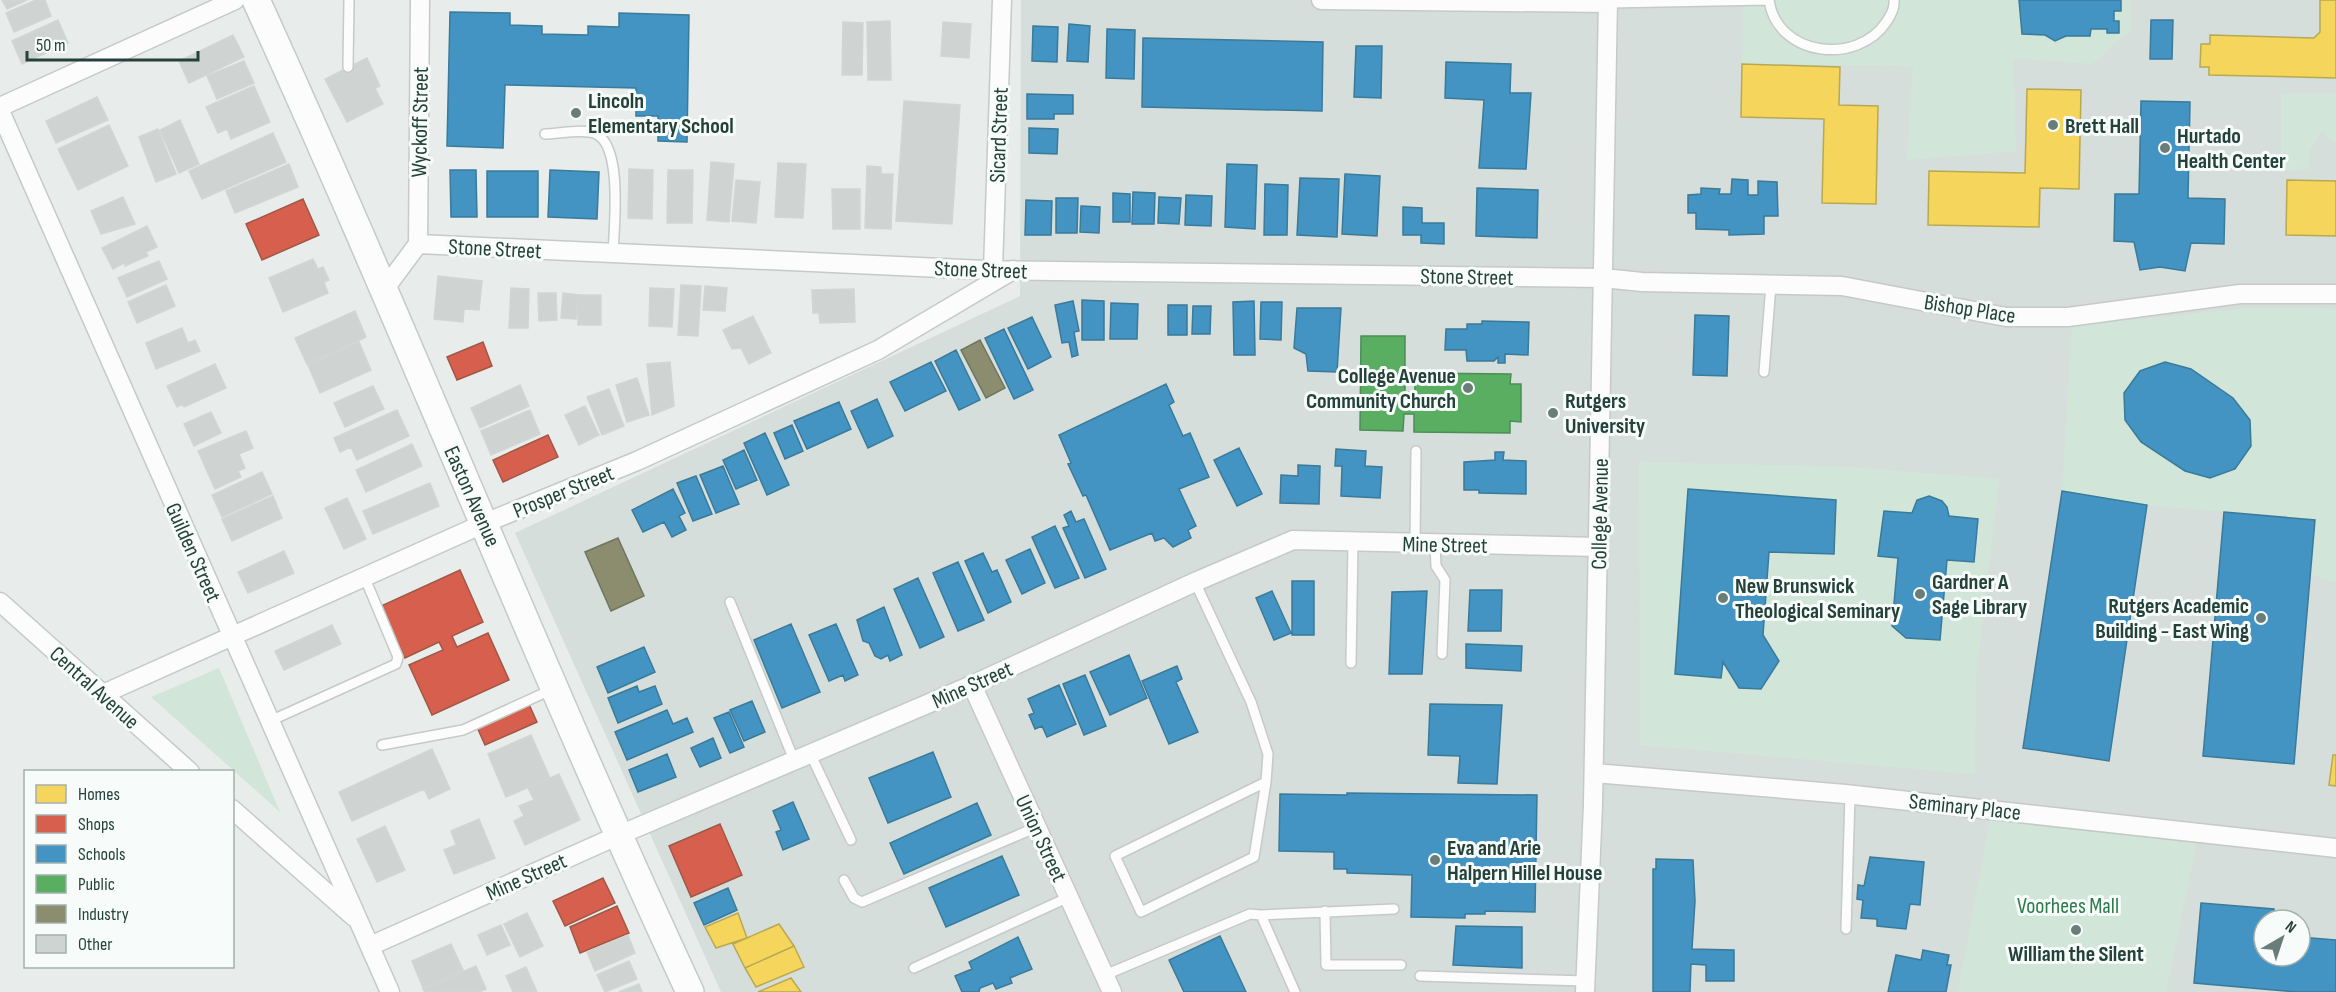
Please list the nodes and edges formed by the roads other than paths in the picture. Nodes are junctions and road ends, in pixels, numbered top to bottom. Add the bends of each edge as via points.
1 (235, 0) edge
2 (256, 0) edge
3 (349, 0) edge
4 (420, 0) edge
5 (1002, 0) edge
6 (1321, 0) edge
7 (1769, 0) edge
8 (1894, 0) edge
9 (1608, 2) edge
10 (348, 67) dead end
11 (0, 109) edge
12 (545, 134) dead end
13 (418, 244) junction
14 (613, 254) junction
15 (993, 270) junction
16 (1013, 270) junction
17 (1603, 278) junction
18 (1771, 285) junction
19 (383, 291) junction
20 (2336, 294) edge
21 (1764, 372) dead end
22 (1416, 451) dead end
23 (485, 523) junction
24 (1353, 542) junction
25 (1415, 543) junction
26 (1435, 544) junction
27 (1598, 547) junction
28 (364, 576) junction
29 (1195, 582) junction
30 (0, 602) edge
31 (730, 602) dead end
32 (231, 635) junction
33 (1442, 654) dead end
34 (1351, 663) dead end
35 (972, 685) junction
36 (555, 688) junction
37 (103, 694) junction
38 (270, 721) junction
39 (382, 745) dead end
40 (802, 757) junction
41 (189, 770) edge
42 (1594, 773) junction
43 (1266, 782) junction
44 (1850, 795) junction
45 (234, 811) edge
46 (1037, 827) junction
47 (617, 836) junction
48 (851, 840) dead end
49 (2336, 848) edge
50 (844, 880) dead end
51 (1069, 897) junction
52 (1394, 909) dead end
53 (1325, 911) junction
54 (1261, 915) junction
55 (359, 922) junction
56 (1846, 929) dead end
57 (370, 946) junction
58 (1401, 965) dead end
59 (914, 968) dead end
60 (1420, 976) dead end
61 (1109, 984) edge
62 (1585, 987) edge
63 (390, 992) edge
64 (690, 992) edge
65 (1295, 992) edge

1 - 11 street
2 - 19 street, Easton Avenue
3 - 10 lane
4 - 13 street, Wyckoff Street
5 - 15 street, Sicard Street
6 - 9 street
7 - 8 lane via 1771,14 1792,38 1824,51 1870,40 1888,20
7 - 9 lane
9 - 17 street, College Avenue
11 - 32 street, Guilden Street
12 - 14 lane via 594,132 605,139 612,156 615,190
13 - 14 street, Stone Street
13 - 19 street, Stone Street
14 - 15 street, Stone Street
15 - 16 street, Stone Street
16 - 17 street, Stone Street
16 - 23 street, Prosper Street via 878,350 637,461
17 - 18 street, Bishop Place
17 - 27 street, College Avenue
18 - 20 street, Bishop Place via 1842,286 2006,317 2077,316 2240,294
18 - 21 lane
19 - 23 street, Easton Avenue
22 - 25 lane
23 - 28 street, Prosper Street
23 - 36 street, Easton Avenue
24 - 25 street, Mine Street
24 - 29 street, Mine Street via 1293,540
24 - 34 lane
25 - 26 street, Mine Street
26 - 27 street, Mine Street
26 - 33 lane via 1436,566 1445,580
27 - 42 street, College Avenue
28 - 32 street, Prosper Street
28 - 38 lane via 398,657 396,664
29 - 35 street, Mine Street
29 - 43 lane via 1251,702 1268,753
30 - 37 street, Central Avenue
31 - 40 lane
32 - 37 street, Prosper Street
32 - 38 street, Guilden Street
35 - 40 street, Mine Street
35 - 46 street, Union Street
36 - 39 lane via 463,729
36 - 47 street, Easton Avenue
37 - 41 street, Central Avenue
38 - 55 street, Guilden Street
40 - 47 street, Mine Street
40 - 48 lane
42 - 44 street, Seminary Place
42 - 62 street, College Avenue
43 - 43 lane via 1254,857 1141,912 1115,856
44 - 49 street, Seminary Place
44 - 56 lane
45 - 55 street
46 - 50 lane via 862,902 854,898
46 - 51 street, Union Street
47 - 57 street, Mine Street
47 - 64 street, Easton Avenue
51 - 59 lane
51 - 61 street, Union Street
52 - 53 lane
53 - 54 lane
53 - 58 lane via 1326,964
54 - 61 lane via 1250,914
54 - 65 lane
55 - 57 street, Guilden Street
57 - 63 street, Guilden Street
60 - 62 lane

